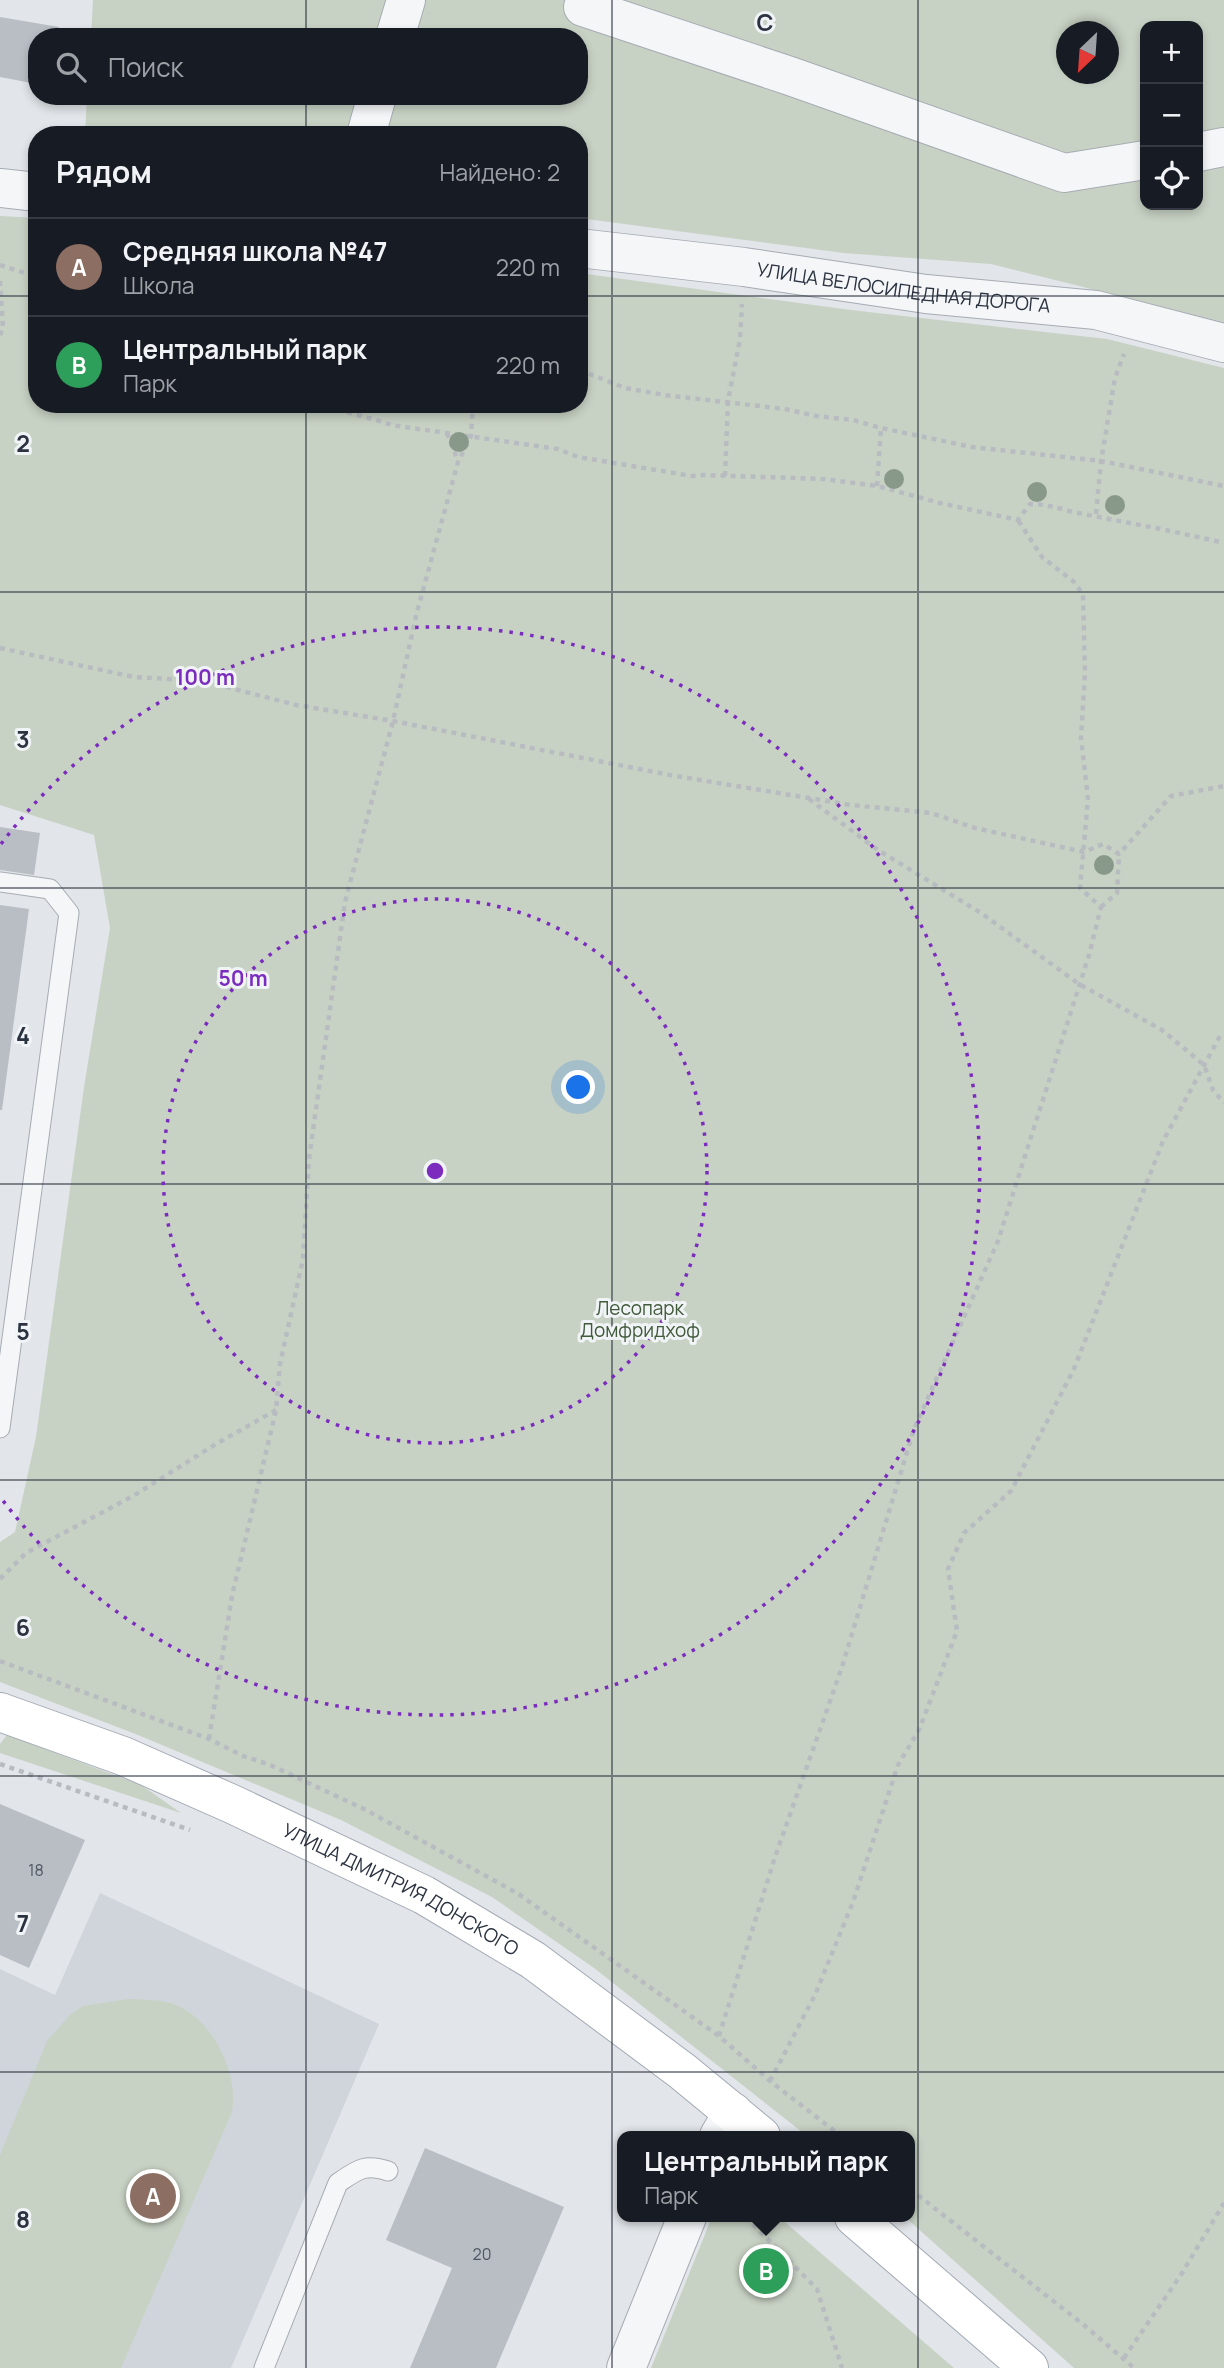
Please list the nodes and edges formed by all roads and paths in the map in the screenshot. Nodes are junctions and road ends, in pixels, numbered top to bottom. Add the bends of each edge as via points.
1 (406, 0) edge
2 (576, 2) edge
3 (398, 28) edge
4 (374, 105) edge
5 (369, 126) edge
6 (1224, 148) edge
7 (1203, 151) edge
8 (1140, 161) edge
9 (0, 188) edge
10 (28, 191) edge
11 (588, 249) edge
12 (0, 265) edge
13 (744, 267) junction
14 (28, 275) edge
15 (0, 281) edge
16 (1135, 320) junction
17 (0, 335) edge
18 (1224, 342) edge
19 (588, 373) edge
20 (728, 401) junction
21 (354, 413) edge
22 (472, 413) edge
23 (881, 428) junction
24 (447, 432) junction
25 (471, 436) junction
26 (1101, 461) junction
27 (458, 462) junction
28 (725, 476) junction
29 (877, 486) junction
30 (1224, 486) edge
31 (1096, 514) junction
32 (1017, 520) junction
33 (1224, 543) edge
34 (0, 648) edge
35 (393, 721) junction
36 (1224, 786) edge
37 (808, 798) junction
38 (1084, 852) junction
39 (1119, 854) junction
40 (0, 882) edge
41 (1101, 907) junction
42 (1079, 984) junction
43 (1220, 1036) dead end
44 (1203, 1065) junction
45 (1224, 1103) edge
46 (276, 1410) junction
47 (0, 1428) edge
48 (0, 1579) edge
49 (0, 1712) edge
50 (209, 1739) dead end
51 (0, 1764) edge
52 (190, 1830) dead end
53 (719, 2036) dead end
54 (770, 2081) dead end
55 (726, 2124) edge
56 (746, 2131) edge
57 (388, 2171) dead end
58 (915, 2194) edge
59 (1224, 2203) edge
60 (685, 2222) edge
61 (751, 2222) edge
62 (860, 2222) edge
63 (1124, 2358) junction
64 (264, 2368) edge
65 (626, 2368) edge
66 (842, 2368) edge
67 (1029, 2368) edge
68 (1134, 2368) edge

1 - 3 street
2 - 8 street via 1064,173
4 - 5 street
6 - 7 street
9 - 10 street
11 - 13 street, УЛИЦА ВЕЛОСИПЕДНАЯ ДОРОГА
12 - 14 path
13 - 16 street, УЛИЦА ВЕЛОСИПЕДНАЯ ДОРОГА via 926,294 1096,310
13 - 20 path via 740,339
15 - 17 path via 4,328
16 - 18 street, УЛИЦА ВЕЛОСИПЕДНАЯ ДОРОГА
16 - 26 path via 1115,378
19 - 20 path via 625,388
20 - 23 path
20 - 28 path
21 - 24 path via 391,425
22 - 25 path
23 - 26 path via 972,447
23 - 29 path
24 - 25 path
24 - 27 path
25 - 27 path
25 - 28 path via 692,476
26 - 30 path
26 - 31 path
27 - 35 path
28 - 29 path via 824,479
29 - 32 path
31 - 32 path via 1030,504
31 - 33 path
32 - 38 path via 1042,557 1083,594 1081,738 1088,799
34 - 35 path via 134,677 203,681 296,705
35 - 37 path
35 - 46 path via 345,902 309,1159 303,1259 280,1364
36 - 39 path via 1171,796
37 - 38 path via 930,813
37 - 42 path
38 - 39 path via 1103,844
38 - 41 path via 1080,888
39 - 41 path via 1117,893
40 - 47 lane via 50,889 69,913
41 - 42 path
42 - 44 path via 1162,1030
42 - 53 path via 998,1241 914,1429 841,1670
43 - 44 path
44 - 45 path
44 - 54 path via 1163,1141 1074,1369 1011,1491 964,1533 953,1557 948,1569 957,1631 919,1730 898,1765 825,1971
46 - 48 path via 133,1496 26,1553
46 - 50 path via 232,1596
49 - 55 main road, УЛИЦА ДМИТРИЯ ДОНСКОГО via 123,1756 424,1895 533,1960
51 - 52 path
55 - 56 main road, УЛИЦА ДМИТРИЯ ДОНСКОГО
57 - 64 lane via 373,2166 338,2183
58 - 63 path
59 - 63 path
60 - 65 street
61 - 66 path via 817,2289
62 - 67 main road
63 - 68 path

